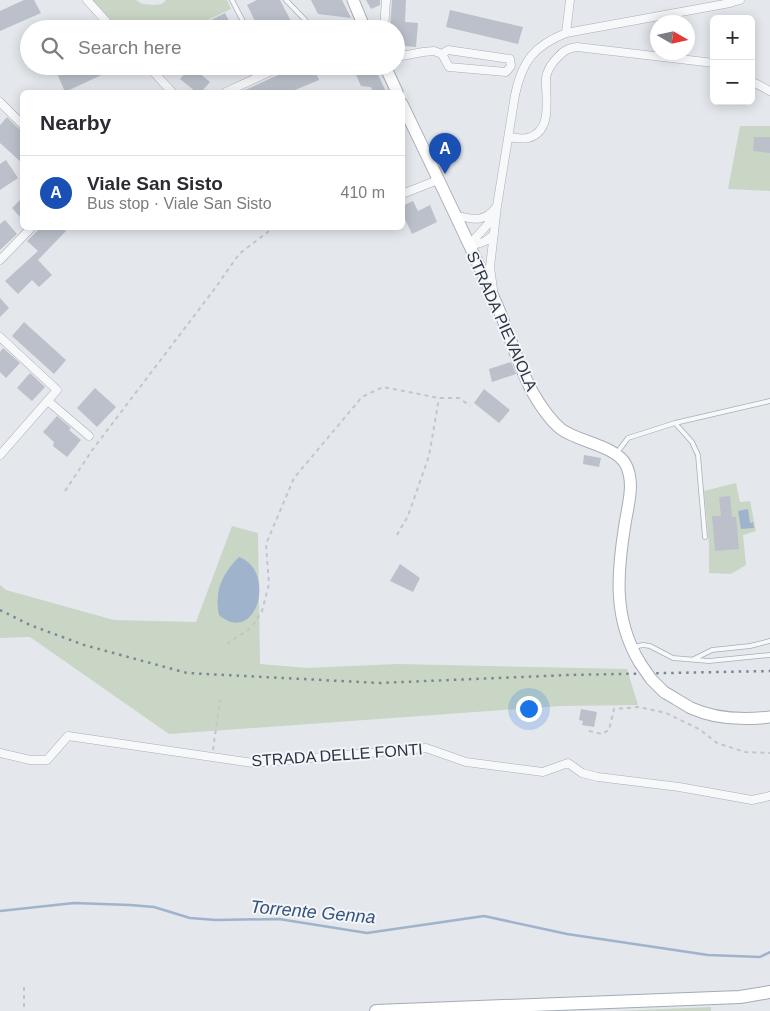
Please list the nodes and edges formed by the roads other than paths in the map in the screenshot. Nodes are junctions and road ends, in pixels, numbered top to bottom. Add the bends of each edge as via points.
1 (86, 0) edge
2 (232, 0) edge
3 (286, 0) edge
4 (352, 0) edge
5 (386, 0) edge
6 (570, 0) edge
7 (740, 0) edge
8 (105, 20) edge
9 (242, 20) edge
10 (304, 20) edge
11 (360, 20) edge
12 (385, 20) edge
13 (566, 33) junction
14 (442, 54) junction
15 (405, 55) edge
16 (710, 63) edge
17 (156, 75) edge
18 (256, 75) edge
19 (389, 75) edge
20 (755, 83) edge
21 (170, 90) edge
22 (230, 90) edge
23 (396, 90) edge
24 (770, 91) edge
25 (0, 102) edge
26 (405, 110) edge
27 (20, 122) edge
28 (509, 137) junction
29 (438, 180) junction
30 (405, 193) edge
31 (498, 206) junction
32 (491, 214) junction
33 (455, 215) junction
34 (29, 230) edge
35 (494, 234) junction
36 (469, 244) junction
37 (0, 260) edge
38 (496, 304) junction
39 (0, 337) edge
40 (48, 401) junction
41 (770, 402) edge
42 (675, 424) junction
43 (89, 436) dead end
44 (616, 454) junction
45 (0, 455) edge
46 (705, 537) dead end
47 (770, 641) edge
48 (631, 648) junction
49 (770, 655) edge
50 (692, 660) junction
51 (770, 717) edge
52 (0, 753) edge
53 (770, 796) edge
54 (770, 992) edge
55 (376, 1011) edge

1 - 8 street
2 - 9 lane
3 - 10 lane
4 - 11 street
5 - 12 street
6 - 13 street
7 - 13 street
13 - 28 street via 547,42 524,65 514,95
14 - 14 street via 449,67 506,72 512,66 510,59 448,50
14 - 15 street via 434,51
16 - 28 street via 568,48 554,61 546,76 546,117 538,132 528,138
17 - 21 street
18 - 22 street
19 - 23 street
20 - 24 street
25 - 27 street
26 - 29 street, STRADA PIEVAIOLA
28 - 31 street
29 - 30 street
29 - 33 street, STRADA PIEVAIOLA
31 - 32 street
31 - 35 street
32 - 33 street via 478,219
32 - 36 street via 489,223
33 - 36 street, STRADA PIEVAIOLA
34 - 37 street
35 - 36 street via 480,244
35 - 38 street via 490,267
36 - 38 street, STRADA PIEVAIOLA
38 - 44 street, STRADA PIEVAIOLA via 534,394 548,414 560,428
39 - 40 street via 57,390
40 - 43 street
40 - 45 street
41 - 42 lane
42 - 44 lane via 628,438
42 - 46 lane via 692,442 698,455
44 - 48 street via 626,463 630,474 631,489 619,563 619,597
47 - 50 lane via 712,650
48 - 50 lane via 650,646 673,658
48 - 51 street, bridge via 651,679 664,692 693,709 721,717
49 - 50 lane
52 - 53 street, STRADA DELLE FONTI via 30,760 47,760 68,736 253,763 426,748 466,762 543,772 568,763 582,773 598,776 752,800
54 - 55 main road via 740,997

